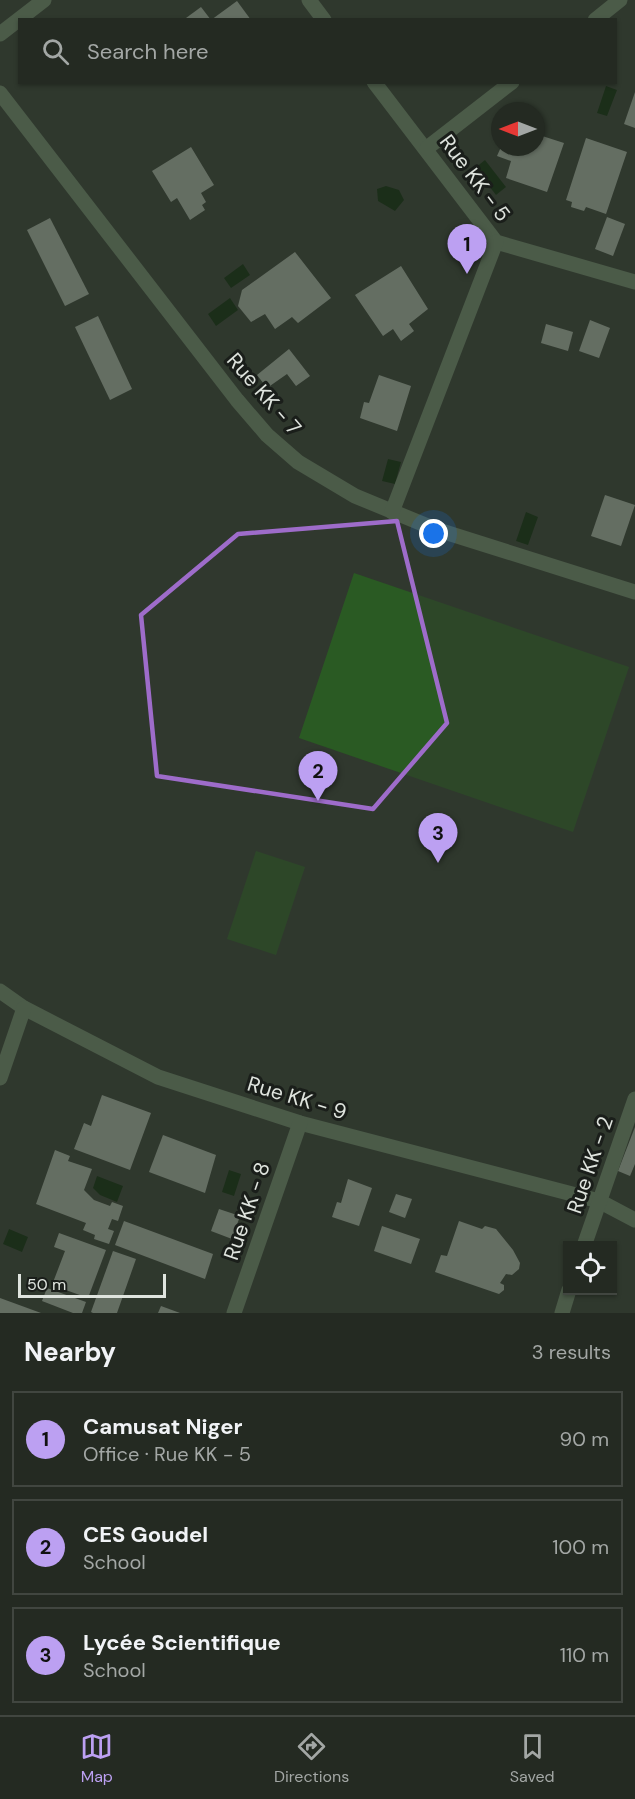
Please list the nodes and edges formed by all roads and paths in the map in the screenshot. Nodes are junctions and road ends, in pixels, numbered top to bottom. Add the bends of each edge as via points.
1 (44, 0) edge
2 (309, 0) edge
3 (620, 0) edge
4 (21, 18) edge
5 (322, 18) edge
6 (598, 18) edge
7 (18, 20) edge
8 (0, 34) edge
9 (376, 84) edge
10 (509, 84) edge
11 (0, 93) edge
12 (426, 148) junction
13 (496, 242) junction
14 (635, 282) edge
15 (392, 512) junction
16 (635, 592) edge
17 (0, 991) edge
18 (24, 1008) junction
19 (0, 1078) edge
20 (635, 1099) edge
21 (300, 1123) junction
22 (599, 1201) junction
23 (635, 1220) edge
24 (585, 1241) edge
25 (567, 1295) edge
26 (234, 1313) edge
27 (562, 1313) edge

1 - 4 street
2 - 5 street
3 - 6 street
7 - 8 street
9 - 12 street, Rue KK - 5
10 - 12 street
11 - 15 street, Rue KK - 7 via 267,435 298,462 355,496
12 - 13 street, Rue KK - 5
13 - 14 street, Rue KK - 5
13 - 15 street
15 - 16 street, Rue KK - 7
17 - 18 street, Rue KK - 9
18 - 19 street
18 - 21 street, Rue KK - 9 via 158,1077
20 - 22 street, Rue KK - 2
21 - 22 street, Rue KK - 9
21 - 26 street, Rue KK - 8
22 - 23 street, Rue KK - 9
22 - 24 street, Rue KK - 2
25 - 27 street

